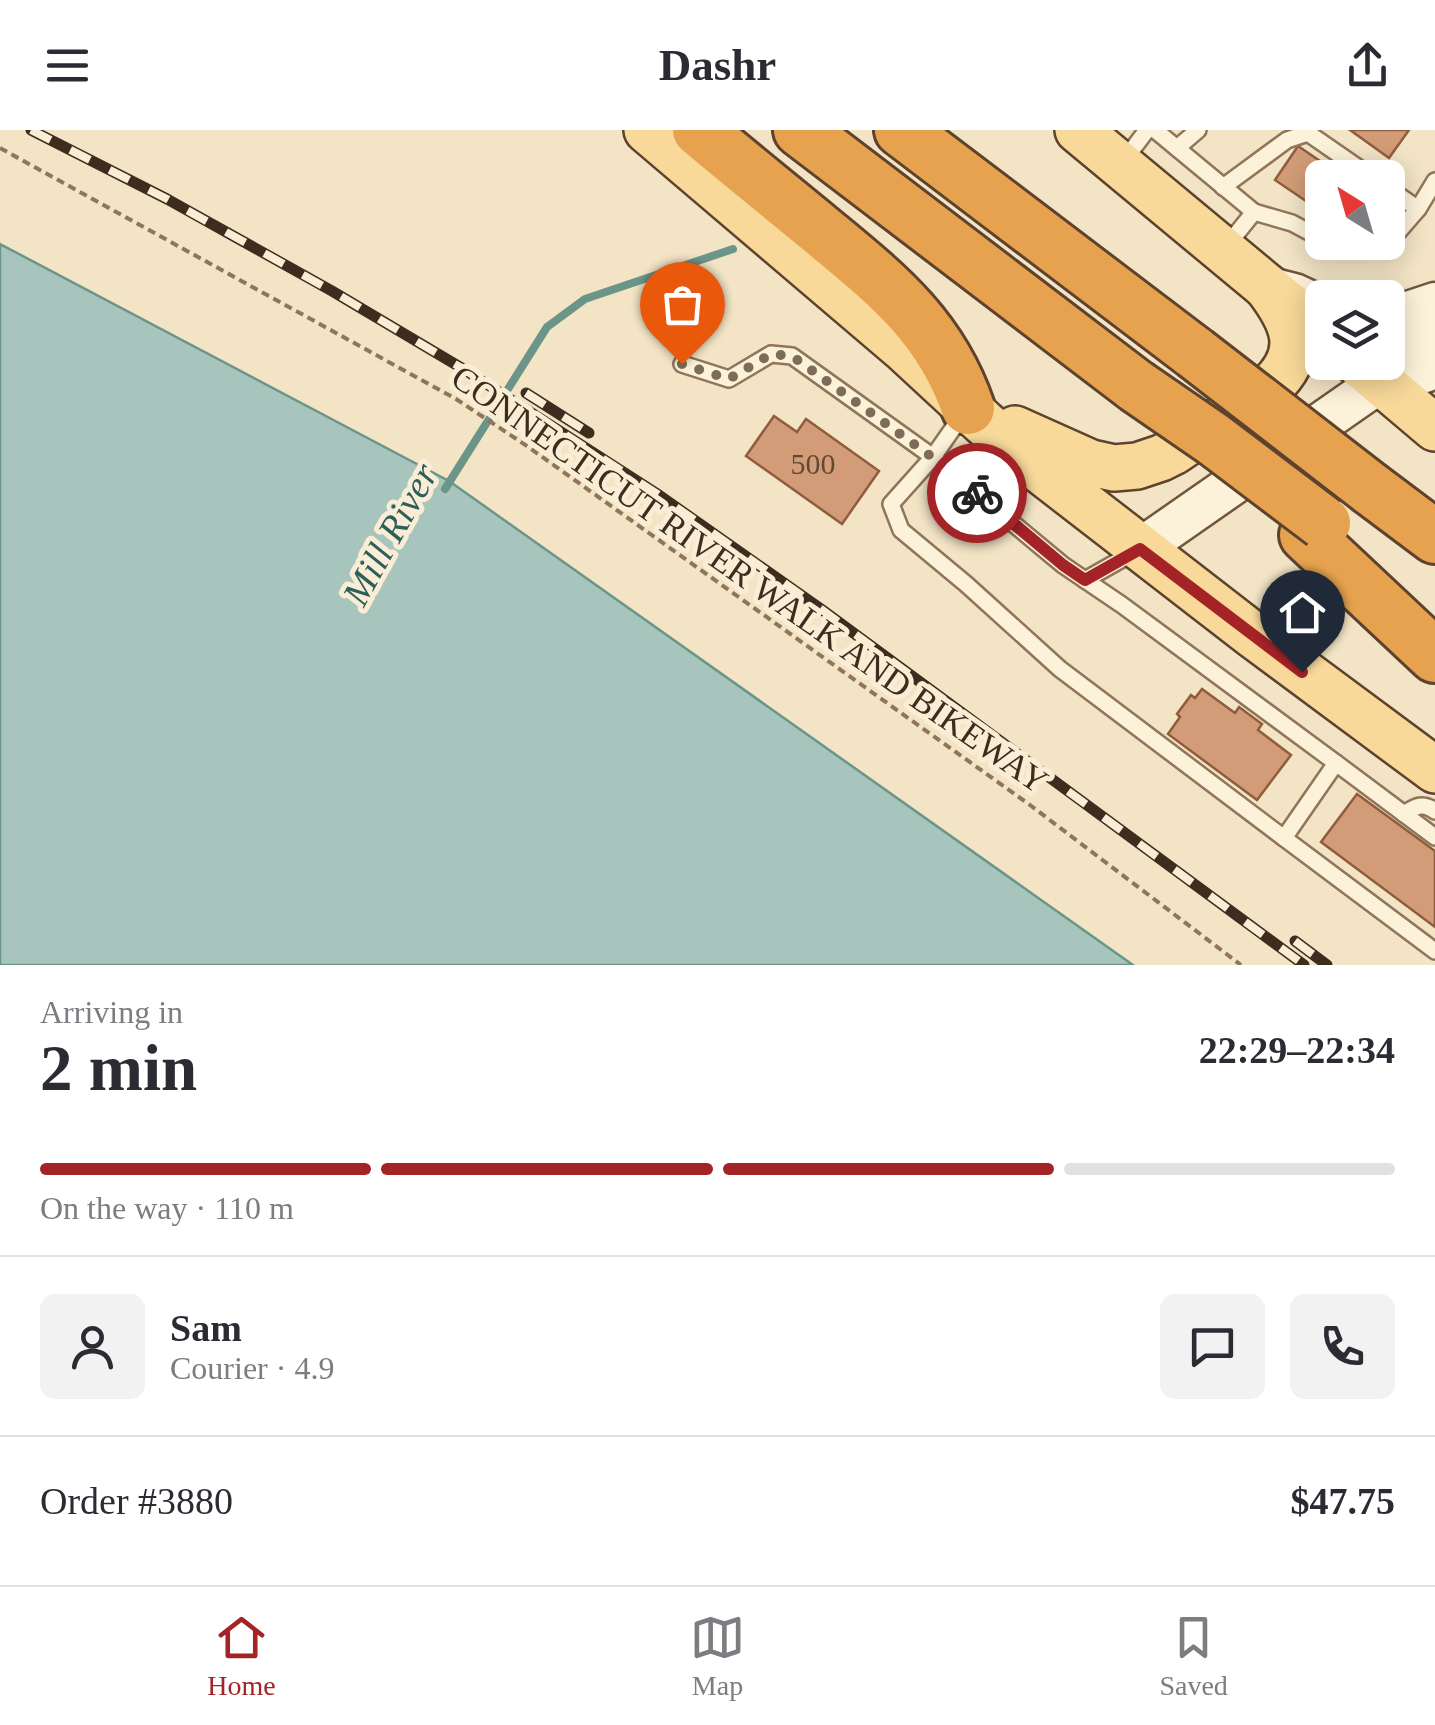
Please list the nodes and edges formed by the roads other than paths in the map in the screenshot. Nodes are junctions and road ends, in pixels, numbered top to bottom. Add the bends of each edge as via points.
1 (646, 130) edge
2 (698, 130) edge
3 (800, 130) edge
4 (900, 130) edge
5 (938, 130) edge
6 (1078, 130) edge
7 (1146, 130) edge
8 (1155, 130) edge
9 (1198, 130) edge
10 (1177, 148) junction
11 (1347, 160) edge
12 (1120, 166) junction
13 (1435, 182) edge
14 (1223, 187) junction
15 (1405, 200) edge
16 (1418, 209) junction
17 (1254, 212) junction
18 (1405, 224) edge
19 (1305, 229) edge
20 (1047, 242) junction
21 (1223, 251) junction
22 (1266, 287) junction
23 (1305, 299) edge
24 (1435, 302) edge
25 (1405, 313) edge
26 (1305, 319) edge
27 (1435, 323) edge
28 (1405, 344) edge
29 (682, 364) dead end
30 (1435, 366) edge
31 (1405, 372) edge
32 (1359, 380) edge
33 (1378, 380) edge
34 (968, 408) junction
35 (1435, 428) edge
36 (932, 457) junction
37 (1315, 529) junction
38 (1435, 538) edge
39 (1140, 549) junction
40 (1085, 580) junction
41 (1435, 607) edge
42 (1435, 656) edge
43 (1336, 763) junction
44 (1435, 770) edge
45 (1435, 812) edge
46 (1404, 814) junction
47 (1435, 837) edge
48 (1284, 838) junction
49 (1435, 951) edge

1 - 34 main road
2 - 34 highway via 919,318
3 - 37 highway, bridge
4 - 20 highway
5 - 20 highway
6 - 12 main road
7 - 12 lane
8 - 10 lane
9 - 10 lane
10 - 14 lane
11 - 14 lane via 1308,133 1287,140
12 - 21 main road
13 - 16 lane
14 - 17 lane
15 - 16 lane
16 - 18 lane
17 - 19 lane
17 - 21 lane
20 - 38 highway, bridge
21 - 22 main road
22 - 23 main road
22 - 26 main road
22 - 34 main road via 1292,329 1283,373 1162,458 1126,467 1091,463
24 - 25 main road
27 - 28 main road
29 - 36 lane via 729,379 771,354 792,356
30 - 31 main road
32 - 39 main road
33 - 35 main road
34 - 36 lane
34 - 39 main road
36 - 40 lane
36 - 48 lane via 890,504 900,530 1060,669
37 - 41 highway
37 - 42 highway
39 - 40 lane
39 - 44 main road
40 - 43 lane
43 - 46 lane
43 - 48 lane
45 - 46 lane via 1417,806
46 - 47 lane
48 - 49 lane

